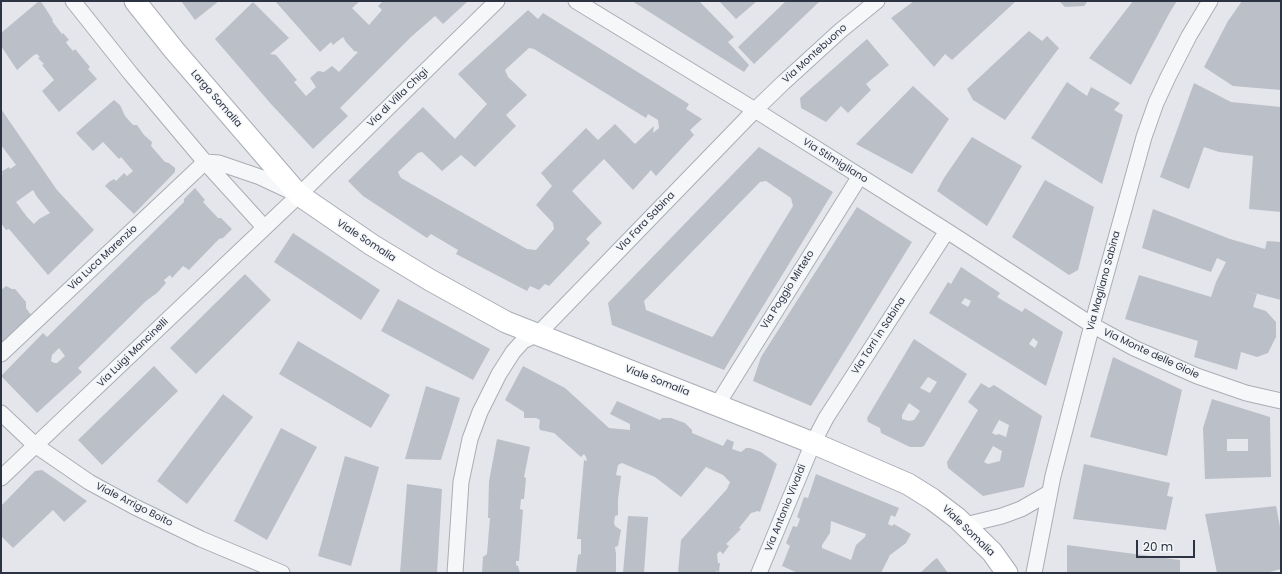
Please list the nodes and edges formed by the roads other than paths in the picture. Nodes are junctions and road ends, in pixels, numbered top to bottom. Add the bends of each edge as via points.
1 (73, 1) edge
2 (135, 1) edge
3 (497, 1) edge
4 (576, 1) edge
5 (877, 1) edge
6 (1210, 1) edge
7 (860, 6) edge
8 (755, 110) junction
9 (205, 162) junction
10 (860, 176) junction
11 (299, 195) junction
12 (264, 227) junction
13 (947, 231) junction
14 (1092, 325) junction
15 (538, 334) junction
16 (1, 354) edge
17 (1281, 401) edge
18 (716, 405) junction
19 (1, 413) edge
20 (813, 443) junction
21 (36, 445) junction
22 (1, 478) edge
23 (1049, 493) junction
24 (965, 525) junction
25 (282, 573) edge
26 (455, 573) edge
27 (760, 573) edge
28 (1007, 573) edge
29 (1034, 573) edge

1 - 9 street
2 - 11 main road, Largo Somalia
3 - 11 street, Via di Villa Chigi
4 - 8 street, Via Stimigliano
5 - 7 street, Via Montebuono
6 - 14 street, Via Magliano Sabina via 1178,56 1149,121
7 - 8 street, Via Montebuono
8 - 10 street, Via Stimigliano
8 - 15 street, Via Fara Sabina
9 - 11 street via 260,177
9 - 12 street
9 - 16 street, Via Luca Marenzio
10 - 13 street, Via Stimigliano
10 - 18 street, Via Poggio Mirteto
11 - 12 street
11 - 15 main road, Viale Somalia via 372,245 430,280 506,322
12 - 21 street, Via Luigi Mancinelli
13 - 14 street, Via Stimigliano
13 - 20 street, Via Torri in Sabina via 826,418
14 - 17 street, Via Monte delle Gioie via 1197,376 1246,393
14 - 23 street, Via Magliano Sabina
15 - 18 main road, Viale Somalia
15 - 26 street, Via Fara Sabina via 523,341 512,352 488,394 473,428 461,482
18 - 20 main road, Viale Somalia
19 - 21 street, Viale Arrigo Boito
20 - 24 main road, Viale Somalia via 917,488
20 - 27 street, Via Antonio Vivaldi
21 - 22 street, Via Luigi Mancinelli
21 - 25 street, Viale Arrigo Boito via 89,482 133,506 201,539
23 - 24 street via 1021,509
23 - 29 street, Via Magliano Sabina
24 - 28 main road, Viale Somalia via 992,552

